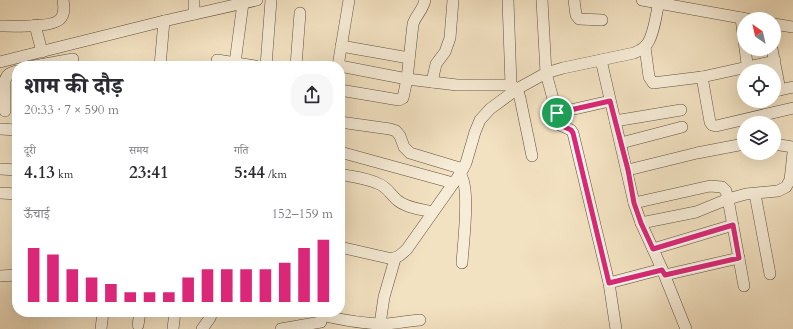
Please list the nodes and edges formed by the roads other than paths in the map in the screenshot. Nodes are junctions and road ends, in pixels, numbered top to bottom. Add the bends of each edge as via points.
1 (63, 0) edge
2 (194, 0) edge
3 (256, 0) edge
4 (271, 0) edge
5 (349, 0) edge
6 (425, 0) edge
7 (453, 0) edge
8 (508, 0) edge
9 (542, 0) edge
10 (574, 0) edge
11 (642, 0) edge
12 (658, 2) edge
13 (244, 3) junction
14 (300, 13) dead end
15 (194, 14) junction
16 (737, 17) edge
17 (602, 20) dead end
18 (164, 22) junction
19 (35, 25) junction
20 (781, 25) edge
21 (0, 26) edge
22 (793, 27) edge
23 (72, 45) junction
24 (341, 46) junction
25 (644, 47) junction
26 (42, 52) junction
27 (773, 56) edge
28 (410, 58) junction
29 (217, 60) dead end
30 (601, 60) junction
31 (73, 61) edge
32 (160, 61) edge
33 (223, 61) edge
34 (234, 61) edge
35 (266, 61) edge
36 (296, 61) edge
37 (340, 61) edge
38 (774, 61) junction
39 (0, 62) edge
40 (764, 64) edge
41 (774, 64) edge
42 (345, 67) edge
43 (737, 71) edge
44 (12, 72) edge
45 (546, 73) junction
46 (702, 77) junction
47 (407, 79) junction
48 (432, 82) junction
49 (514, 87) junction
50 (793, 87) edge
51 (781, 89) edge
52 (345, 91) edge
53 (610, 101) junction
54 (793, 108) edge
55 (681, 110) dead end
56 (5, 111) dead end
57 (557, 113) junction
58 (615, 121) junction
59 (345, 123) edge
60 (682, 127) dead end
61 (0, 129) edge
62 (12, 130) edge
63 (621, 143) junction
64 (737, 145) edge
65 (781, 145) edge
66 (793, 148) edge
67 (345, 153) edge
68 (793, 153) edge
69 (532, 156) dead end
70 (0, 170) edge
71 (12, 170) edge
72 (628, 170) junction
73 (345, 175) edge
74 (459, 175) junction
75 (0, 193) edge
76 (12, 194) edge
77 (755, 194) junction
78 (728, 199) junction
79 (634, 203) junction
80 (432, 212) junction
81 (641, 223) junction
82 (733, 225) junction
83 (345, 248) edge
84 (653, 249) junction
85 (739, 258) junction
86 (395, 259) junction
87 (462, 263) dead end
88 (664, 272) junction
89 (770, 274) dead end
90 (12, 275) edge
91 (0, 276) edge
92 (609, 283) junction
93 (744, 286) dead end
94 (102, 317) edge
95 (139, 317) edge
96 (174, 317) edge
97 (210, 317) edge
98 (321, 319) edge
99 (420, 320) dead end
100 (138, 325) dead end
101 (384, 325) edge
102 (402, 326) edge
103 (101, 329) edge
104 (173, 329) edge
105 (202, 329) edge
106 (281, 329) edge
107 (616, 329) edge
108 (686, 329) edge

1 - 19 street via 64,12 59,21
2 - 15 street
3 - 13 street
4 - 35 street
5 - 24 street
6 - 28 street via 413,24
7 - 48 street via 450,38 445,52 436,64
8 - 49 street
9 - 45 street
10 - 17 street via 579,19
11 - 12 street
12 - 16 street
12 - 25 street via 651,37
13 - 15 street
13 - 34 street
14 - 36 street
15 - 18 street
18 - 23 street
18 - 32 street
19 - 21 street
19 - 26 street
20 - 22 street
23 - 26 street
23 - 31 street
24 - 28 street
24 - 37 street
25 - 30 street via 634,53
25 - 46 street via 649,77 653,83
26 - 39 street
27 - 38 street
28 - 47 street
29 - 33 street
30 - 45 street
30 - 53 street
38 - 40 street
38 - 41 street
42 - 47 street
43 - 46 street
44 - 56 street via 5,80
45 - 49 street
45 - 57 street
46 - 54 street via 712,125
47 - 48 street
47 - 52 street via 404,96 399,100
48 - 49 street
49 - 69 street via 520,98
49 - 74 street via 480,120 466,163
50 - 51 street
53 - 57 street
53 - 58 street
55 - 58 street
57 - 92 street via 560,125 573,133
58 - 63 street
59 - 74 street via 396,131 410,153
60 - 63 street
61 - 62 street
63 - 72 street
64 - 72 street
65 - 66 street
67 - 74 street
68 - 77 street via 790,180 786,187 778,191
70 - 71 street
72 - 79 street
73 - 80 street via 381,184 402,204
74 - 80 street
74 - 87 street via 464,181 466,193
75 - 76 street
77 - 78 street
77 - 89 street
78 - 79 street via 722,187 710,186
78 - 81 street via 696,212
78 - 82 street
79 - 81 street
80 - 86 street via 407,249
81 - 84 street
82 - 84 street
82 - 85 street
83 - 86 street
84 - 88 street
85 - 88 street
85 - 93 street
86 - 101 street via 384,297
88 - 92 street
88 - 108 street
90 - 91 street
92 - 107 street
94 - 103 street
95 - 100 street
96 - 104 street
97 - 105 street
98 - 101 street
98 - 106 street
99 - 102 street
101 - 102 street

